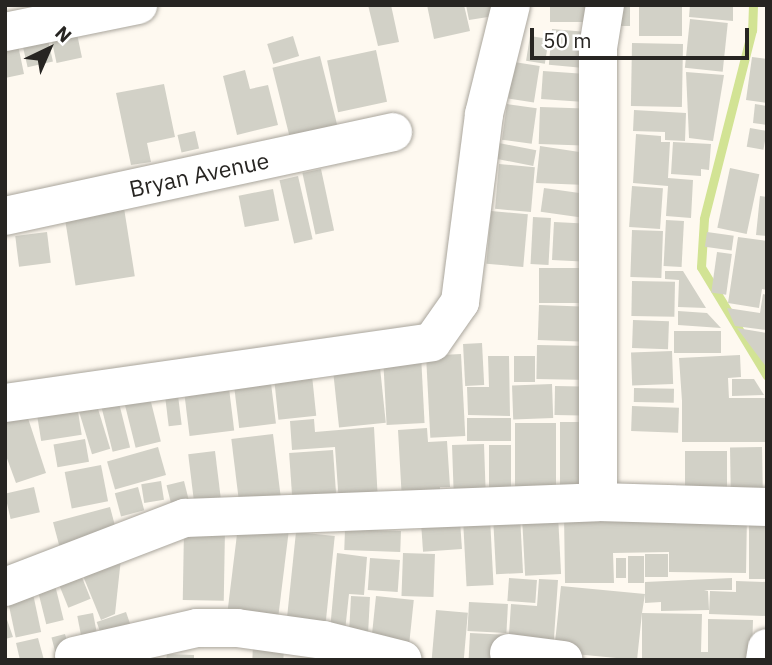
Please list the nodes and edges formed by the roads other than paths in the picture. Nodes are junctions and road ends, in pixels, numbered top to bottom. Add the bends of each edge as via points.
1 (510, 5) edge
2 (605, 5) edge
3 (133, 6) edge
4 (5, 32) edge
5 (393, 132) dead end
6 (5, 216) edge
7 (5, 403) edge
8 (598, 502) junction
9 (767, 507) edge
10 (5, 587) edge
11 (767, 648) edge
12 (509, 653) dead end
13 (74, 656) dead end
14 (403, 660) edge
15 (564, 660) edge
16 (765, 660) edge

1 - 7 street via 484,114 460,302 432,342
2 - 8 street via 598,48
3 - 4 street
5 - 6 street, Bryan Avenue
8 - 9 street
8 - 10 street via 185,518
11 - 16 street
12 - 15 street
13 - 14 street via 197,628 237,628 323,640

